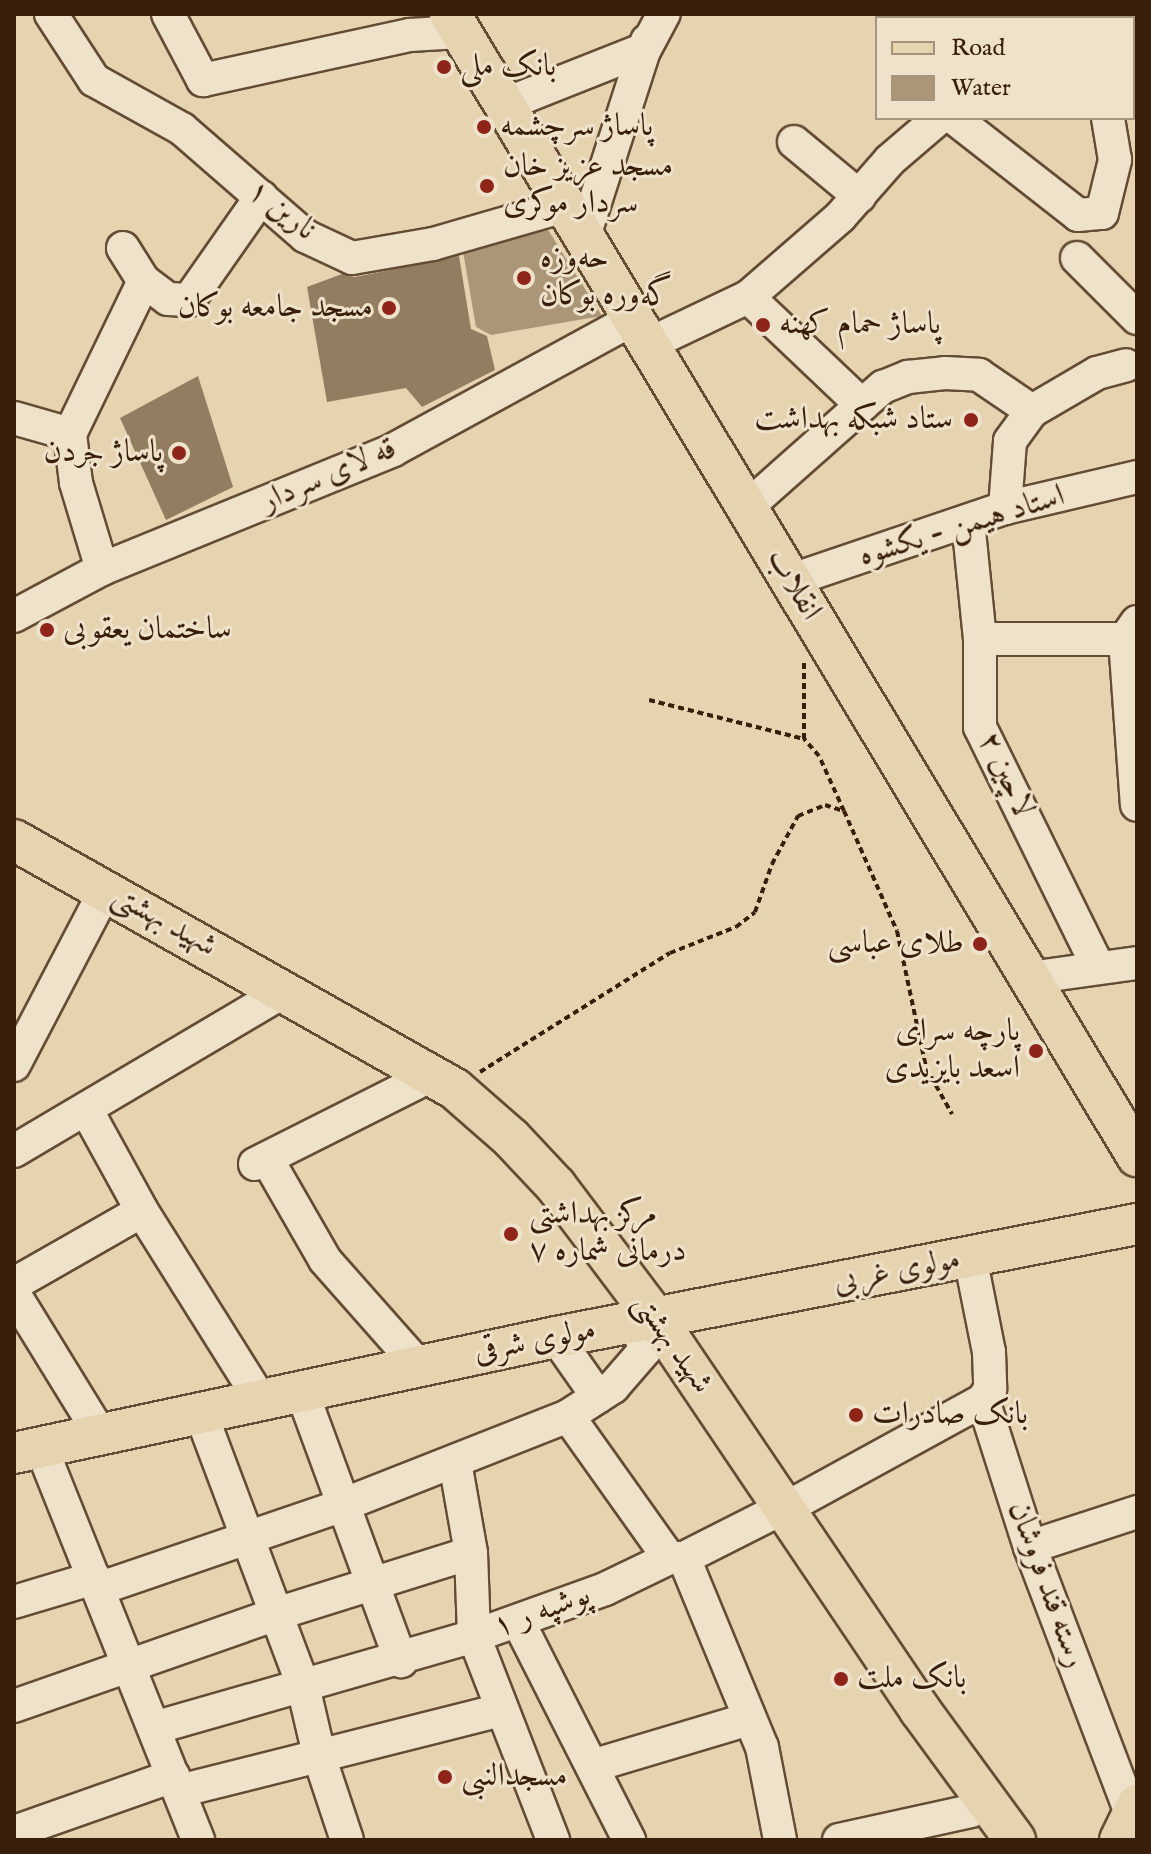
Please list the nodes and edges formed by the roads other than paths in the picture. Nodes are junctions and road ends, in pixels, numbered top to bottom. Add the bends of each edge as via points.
1 (51, 14) edge
2 (168, 14) edge
3 (664, 14) edge
4 (455, 23) edge
5 (647, 41) junction
6 (506, 104) junction
7 (937, 120) edge
8 (957, 120) edge
9 (1108, 120) edge
10 (794, 142) dead end
11 (859, 196) junction
12 (261, 197) junction
13 (576, 219) junction
14 (123, 248) dead end
15 (1077, 258) dead end
16 (144, 281) junction
17 (748, 297) junction
18 (1137, 318) edge
19 (642, 331) junction
20 (1133, 358) edge
21 (862, 405) junction
22 (1032, 411) junction
23 (14, 418) edge
24 (70, 434) junction
25 (1137, 477) edge
26 (746, 508) junction
27 (1005, 508) junction
28 (968, 521) junction
29 (102, 569) junction
30 (789, 581) junction
31 (14, 616) edge
32 (1131, 630) edge
33 (980, 639) junction
34 (1137, 805) edge
35 (14, 840) edge
36 (14, 861) edge
37 (97, 906) junction
38 (1137, 963) edge
39 (1098, 967) junction
40 (1029, 978) junction
41 (271, 999) junction
42 (14, 1065) edge
43 (416, 1083) junction
44 (86, 1109) junction
45 (14, 1151) edge
46 (1137, 1156) edge
47 (142, 1211) junction
48 (1137, 1224) edge
49 (970, 1257) junction
50 (14, 1284) edge
51 (14, 1294) edge
52 (647, 1321) junction
53 (556, 1337) junction
54 (418, 1365) junction
55 (302, 1392) junction
56 (598, 1397) junction
57 (983, 1400) junction
58 (262, 1402) junction
59 (201, 1414) junction
60 (568, 1416) junction
61 (100, 1434) junction
62 (28, 1450) edge
63 (455, 1462) junction
64 (340, 1506) junction
65 (779, 1511) junction
66 (1137, 1512) edge
67 (246, 1540) junction
68 (1030, 1547) junction
69 (471, 1553) junction
70 (676, 1558) junction
71 (96, 1584) junction
72 (371, 1586) junction
73 (14, 1602) edge
74 (276, 1614) junction
75 (518, 1621) junction
76 (474, 1636) junction
77 (401, 1661) junction
78 (128, 1664) junction
79 (303, 1686) junction
80 (14, 1706) edge
81 (502, 1710) junction
82 (749, 1719) junction
83 (154, 1728) junction
84 (320, 1759) junction
85 (595, 1765) junction
86 (176, 1784) junction
87 (1130, 1820) edge
88 (981, 1826) edge
89 (14, 1832) edge
90 (198, 1840) edge
91 (347, 1840) edge
92 (553, 1840) edge
93 (629, 1840) edge
94 (780, 1840) edge
95 (839, 1840) edge
96 (1015, 1840) edge

1 - 12 street, نارین ۱ via 94,80 182,129
2 - 4 street via 203,80
3 - 5 street
4 - 6 main road, انقلاب
5 - 6 street via 645,49
5 - 13 street
6 - 13 main road, انقلاب
7 - 11 street, قه لای سردار
8 - 9 street via 1078,215 1102,213 1115,160
10 - 11 street
11 - 17 street, قه لای سردار
12 - 13 street, نارین ۱ via 305,236 352,258
12 - 16 street via 189,300 168,299
13 - 19 main road, انقلاب
14 - 16 street
15 - 18 street
16 - 24 street
17 - 19 street, قه لای سردار
17 - 21 street
19 - 26 main road, انقلاب
19 - 29 street, قه لای سردار via 393,450
20 - 22 street
21 - 22 street via 883,387 908,377 945,373 979,375
21 - 26 street
22 - 27 street via 1010,441
23 - 24 street
24 - 29 street via 76,483
25 - 27 street, استاد هیمن - یکشوه
26 - 30 main road, انقلاب
27 - 28 street, استاد هیمن - یکشوه
28 - 30 street, استاد هیمن - یکشوه
28 - 33 street, لاچین ۲
29 - 31 street, قه لای سردار
30 - 40 main road, انقلاب
32 - 33 street
32 - 34 street
33 - 39 street, لاچین ۲ via 980,727
35 - 52 main road, شهید بهشتی via 455,1089 556,1186
36 - 37 main road, شهید بهشتی
37 - 41 main road, شهید بهشتی
37 - 42 street
38 - 39 street
39 - 40 street
40 - 46 main road, انقلاب
41 - 43 main road, شهید بهشتی
41 - 44 street
43 - 52 main road, شهید بهشتی via 456,1109 518,1165
43 - 54 street via 261,1161 325,1260
44 - 45 street
44 - 47 street
47 - 50 street
47 - 58 street
48 - 49 main road, مولوی غربی
49 - 52 main road, مولوی غربی
49 - 57 street, رسته قند فروشان via 989,1352 990,1389
51 - 61 street
52 - 53 main road, مولوی شرقی
52 - 56 street, مولوی شرقی via 645,1350
52 - 65 main road, شهید بهشتی
53 - 54 main road, مولوی شرقی
53 - 56 street
54 - 55 main road, مولوی شرقی
55 - 58 main road, مولوی شرقی
55 - 64 street
56 - 60 street, مولوی شرقی
57 - 65 street, ۱ پوشپه ر
57 - 68 street, رسته قند فروشان
58 - 59 main road, مولوی شرقی
59 - 61 main road, مولوی شرقی
59 - 67 street
60 - 63 street, مولوی شرقی
60 - 70 street
61 - 62 main road, مولوی شرقی
62 - 71 street
63 - 64 street, مولوی شرقی
63 - 69 street
64 - 67 street, مولوی شرقی
64 - 72 street
65 - 70 street, ۱ پوشپه ر
65 - 88 main road, شهید بهشتی
65 - 96 main road, شهید بهشتی
66 - 68 street
67 - 71 street, مولوی شرقی
67 - 74 street
68 - 87 street, رسته قند فروشان
69 - 72 street
69 - 76 street
70 - 75 street, ۱ پوشپه ر
70 - 82 street
71 - 73 street, مولوی شرقی
71 - 78 street
72 - 74 street
72 - 77 street
74 - 78 street
74 - 79 street
75 - 76 street, ۱ پوشپه ر
75 - 85 street
76 - 77 street, ۱ پوشپه ر
76 - 81 street
77 - 79 street, ۱ پوشپه ر
78 - 80 street
78 - 83 street
79 - 83 street, ۱ پوشپه ر
79 - 84 street
81 - 84 street
81 - 92 street
82 - 85 street
82 - 94 street via 762,1747
83 - 86 street
84 - 86 street
84 - 91 street
85 - 93 street
86 - 89 street
86 - 90 street
88 - 95 street

